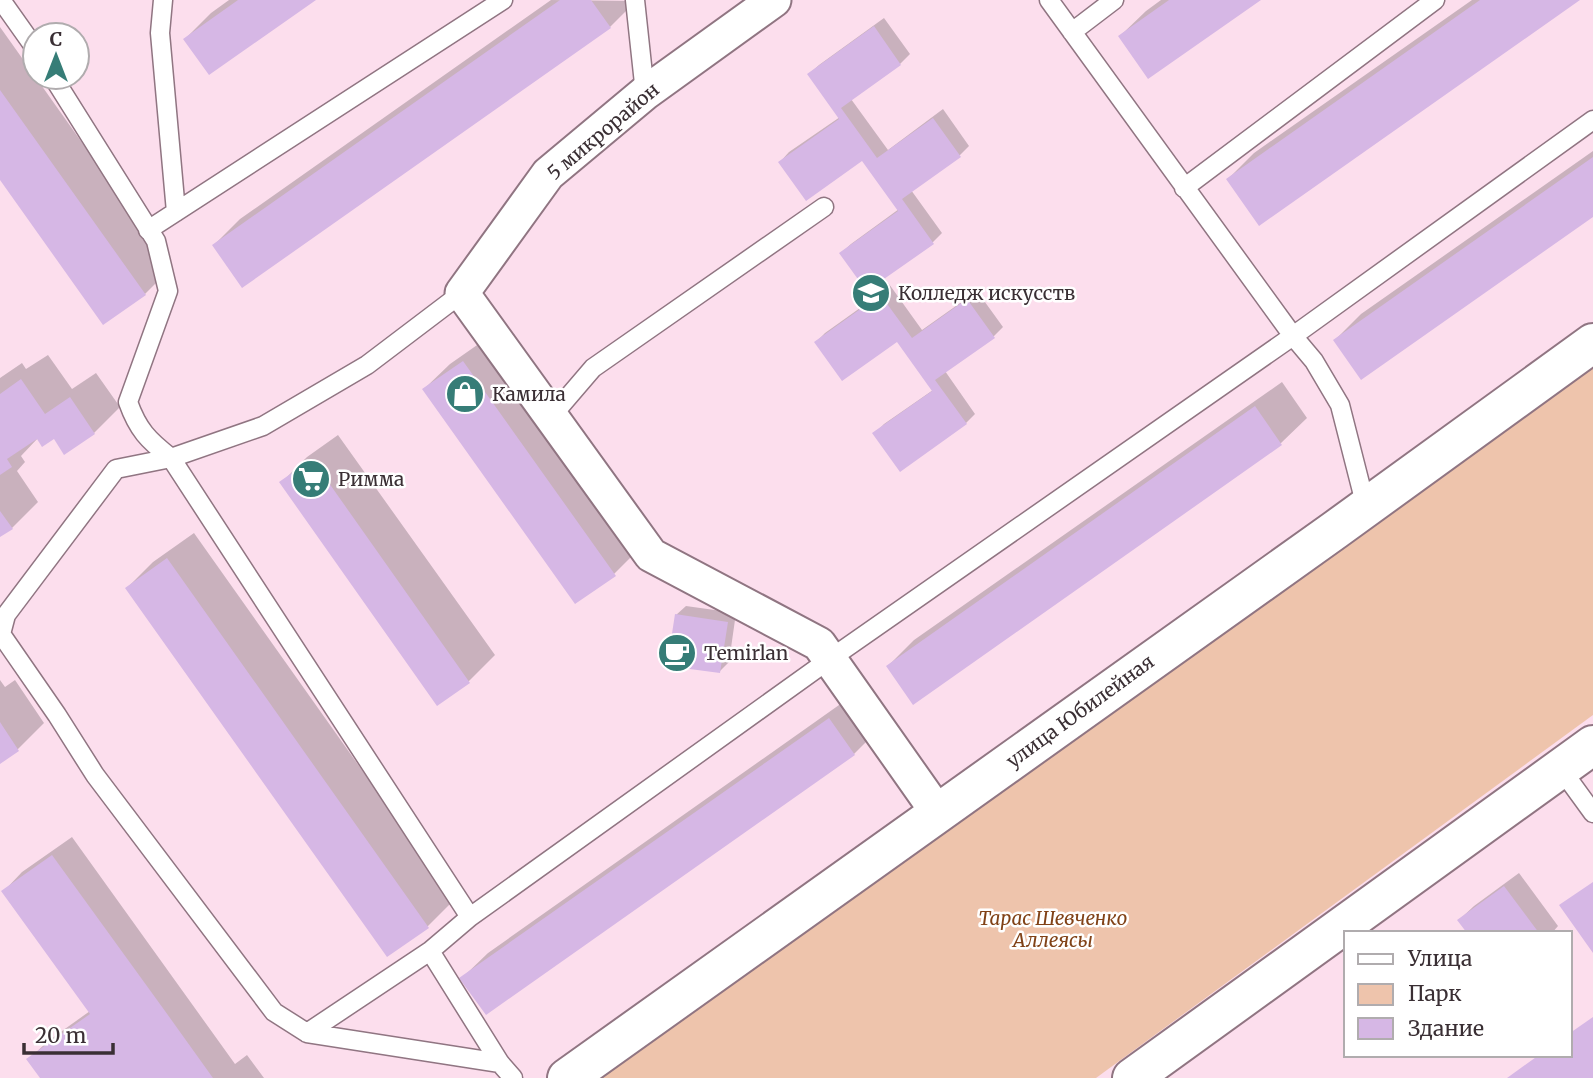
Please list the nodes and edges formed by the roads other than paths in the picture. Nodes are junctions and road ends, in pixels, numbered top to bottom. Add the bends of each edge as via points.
1 (1, 0) edge
2 (163, 0) edge
3 (503, 0) edge
4 (635, 0) edge
5 (774, 0) edge
6 (1049, 0) edge
7 (1114, 0) edge
8 (1435, 0) edge
9 (21, 28) edge
10 (1072, 32) junction
11 (62, 91) edge
12 (645, 93) junction
13 (1593, 120) edge
14 (1184, 187) junction
15 (824, 207) dead end
16 (176, 212) junction
17 (148, 230) junction
18 (462, 293) junction
19 (1293, 336) junction
20 (1593, 343) edge
21 (551, 416) junction
22 (171, 458) junction
23 (1366, 507) junction
24 (830, 660) junction
25 (1593, 745) edge
26 (1561, 769) junction
27 (938, 813) junction
28 (1593, 813) edge
29 (470, 917) junction
30 (430, 951) junction
31 (307, 1033) junction
32 (500, 1063) junction
33 (1151, 1073) edge
34 (513, 1078) edge
35 (567, 1078) edge

1 - 9 lane
2 - 16 lane via 160,33
3 - 16 lane
4 - 12 lane
5 - 12 street, 5 микрорайон
6 - 10 lane
7 - 10 lane
8 - 14 lane
10 - 14 lane
11 - 17 lane
12 - 18 street, 5 микрорайон via 548,174
13 - 19 lane
14 - 19 lane
15 - 21 lane via 593,368
16 - 17 lane
17 - 22 lane via 156,241 168,291 128,402 150,441
18 - 21 street
18 - 22 lane via 368,365 263,426
19 - 23 lane via 1340,405
19 - 24 lane
20 - 23 street, улица Юбилейная
21 - 24 street via 650,555 819,644
22 - 29 lane
22 - 31 lane via 116,469 6,615 1,634 95,775 274,1012
23 - 27 street, улица Юбилейная
24 - 27 street
24 - 29 lane
25 - 26 street
26 - 28 lane
26 - 33 street
27 - 35 street, улица Юбилейная
29 - 30 lane
30 - 31 lane
30 - 32 lane
31 - 32 lane
32 - 34 lane

